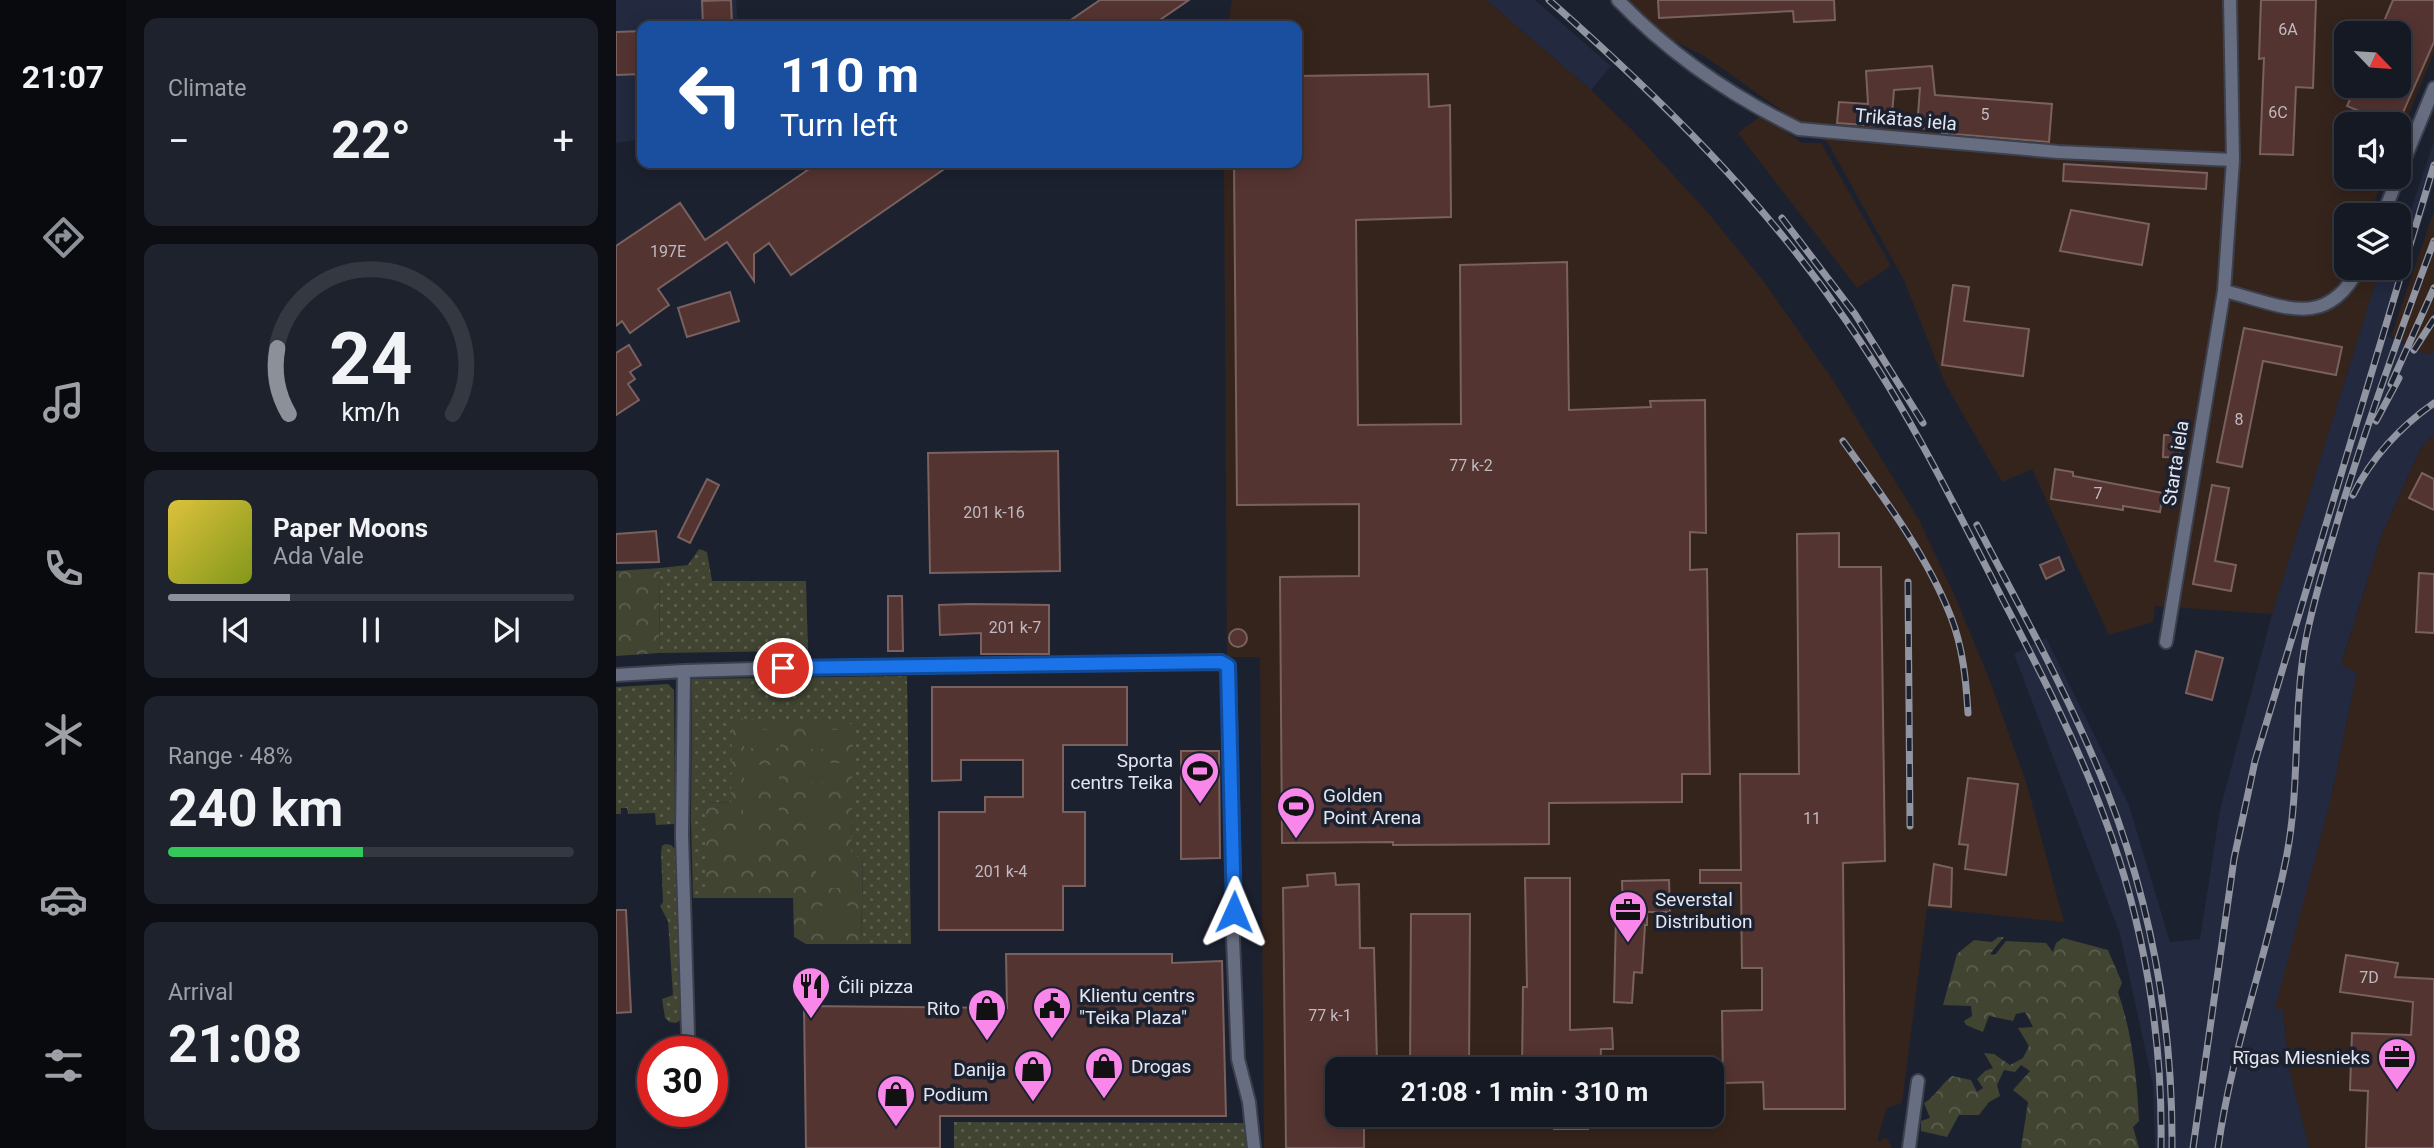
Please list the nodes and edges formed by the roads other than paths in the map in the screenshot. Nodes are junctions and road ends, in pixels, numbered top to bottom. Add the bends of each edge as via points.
1 (1618, 0) edge
2 (2230, 0) edge
3 (2434, 88) edge
4 (2411, 145) edge
5 (2233, 160) junction
6 (2352, 280) edge
7 (2224, 291) junction
8 (2166, 642) dead end
9 (684, 671) junction
10 (616, 675) edge
11 (688, 1034) dead end
12 (1917, 1081) dead end
13 (1254, 1148) edge
14 (1909, 1148) edge

1 - 5 street, Trikātas iela via 1643,27 1690,63 1799,129 2059,152
2 - 5 street, Starta iela
3 - 4 street
5 - 7 street, Starta iela
6 - 7 street via 2328,304 2309,310
7 - 8 street, Starta iela
9 - 10 street
9 - 11 street via 682,835
9 - 13 street via 1221,662 1228,666 1238,1059
12 - 14 street

